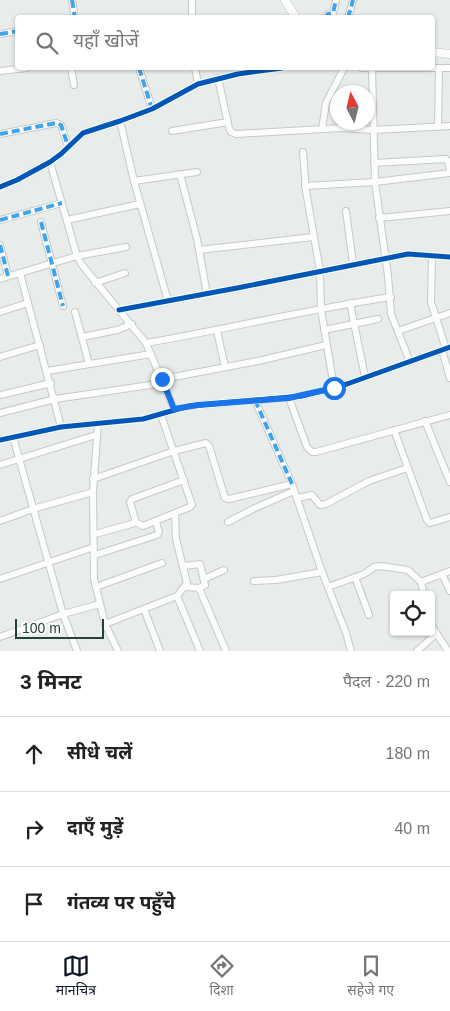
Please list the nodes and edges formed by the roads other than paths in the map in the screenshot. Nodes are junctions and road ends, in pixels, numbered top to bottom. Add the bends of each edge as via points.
1 (72, 0) edge
2 (192, 0) edge
3 (284, 0) edge
4 (336, 0) edge
5 (352, 0) edge
6 (74, 15) edge
7 (192, 15) edge
8 (294, 15) edge
9 (328, 15) edge
10 (349, 15) edge
11 (15, 32) edge
12 (0, 34) edge
13 (435, 52) edge
14 (450, 54) edge
15 (435, 68) edge
16 (439, 68) junction
17 (450, 68) edge
18 (15, 69) edge
19 (71, 70) edge
20 (141, 70) edge
21 (195, 70) edge
22 (269, 70) edge
23 (343, 70) edge
24 (372, 70) edge
25 (0, 71) edge
26 (218, 78) junction
27 (198, 84) junction
28 (74, 85) dead end
29 (372, 85) edge
30 (152, 109) junction
31 (120, 121) junction
32 (228, 122) junction
33 (450, 126) edge
34 (438, 127) junction
35 (322, 129) junction
36 (330, 129) edge
37 (373, 130) edge
38 (375, 130) edge
39 (172, 131) dead end
40 (0, 134) edge
41 (68, 146) junction
42 (303, 152) dead end
43 (50, 162) junction
44 (374, 163) junction
45 (450, 171) edge
46 (197, 172) dead end
47 (180, 174) junction
48 (134, 181) junction
49 (375, 182) junction
50 (306, 186) junction
51 (0, 187) edge
52 (62, 203) junction
53 (140, 204) junction
54 (346, 211) dead end
55 (450, 211) edge
56 (379, 218) junction
57 (0, 220) edge
58 (67, 220) junction
59 (41, 222) dead end
60 (313, 237) junction
61 (0, 245) edge
62 (126, 247) dead end
63 (199, 250) junction
64 (78, 256) junction
65 (432, 256) junction
66 (450, 257) edge
67 (385, 258) junction
68 (51, 264) junction
69 (353, 264) junction
70 (320, 271) junction
71 (20, 273) junction
72 (125, 274) dead end
73 (8, 276) junction
74 (0, 279) edge
75 (95, 284) junction
76 (207, 294) junction
77 (390, 297) junction
78 (168, 301) junction
79 (28, 303) junction
80 (350, 303) junction
81 (63, 306) dead end
82 (321, 309) junction
83 (119, 310) junction
84 (0, 312) edge
85 (75, 312) dead end
86 (450, 313) edge
87 (436, 318) junction
88 (378, 319) dead end
89 (355, 323) junction
90 (132, 324) junction
91 (324, 330) junction
92 (217, 331) junction
93 (398, 331) junction
94 (82, 337) junction
95 (146, 343) junction
96 (40, 345) junction
97 (326, 345) junction
98 (446, 349) edge
99 (152, 354) junction
100 (0, 357) edge
101 (410, 362) junction
102 (89, 364) junction
103 (225, 367) junction
104 (47, 371) junction
105 (365, 377) junction
106 (450, 378) edge
107 (163, 381) junction
108 (51, 383) junction
109 (334, 388) junction
110 (0, 396) edge
111 (289, 398) junction
112 (55, 399) junction
113 (255, 400) junction
114 (174, 409) junction
115 (0, 413) edge
116 (161, 415) junction
117 (450, 415) edge
118 (425, 421) junction
119 (98, 423) junction
120 (61, 427) junction
121 (394, 430) junction
122 (96, 435) junction
123 (13, 437) junction
124 (0, 440) edge
125 (174, 452) junction
126 (19, 458) junction
127 (0, 465) edge
128 (408, 468) junction
129 (93, 480) junction
130 (184, 480) junction
131 (450, 482) edge
132 (292, 484) junction
133 (93, 492) junction
134 (296, 494) junction
135 (33, 509) junction
136 (175, 514) junction
137 (450, 517) edge
138 (0, 521) edge
139 (135, 522) junction
140 (156, 522) junction
141 (228, 522) dead end
142 (95, 534) junction
143 (94, 547) junction
144 (94, 555) junction
145 (48, 562) junction
146 (162, 563) dead end
147 (184, 566) junction
148 (224, 570) dead end
149 (450, 571) edge
150 (322, 572) junction
151 (442, 574) junction
152 (355, 577) junction
153 (0, 579) edge
154 (204, 579) junction
155 (254, 581) dead end
156 (421, 582) junction
157 (96, 587) junction
158 (185, 587) junction
159 (328, 587) junction
160 (199, 588) junction
161 (423, 591) edge
162 (450, 591) edge
163 (177, 596) junction
164 (100, 604) junction
165 (144, 609) junction
166 (63, 614) junction
167 (369, 615) dead end
168 (105, 624) junction
169 (436, 634) joint
170 (0, 637) edge
171 (77, 651) edge
172 (118, 651) edge
173 (160, 651) edge
174 (200, 651) edge
175 (226, 651) edge
176 (351, 651) edge
177 (417, 651) edge
178 (448, 651) edge

1 - 6 street
2 - 7 street
3 - 8 street
4 - 9 street via 333,13
5 - 10 street
11 - 12 street
13 - 14 street
15 - 16 street
16 - 17 street
16 - 34 street
18 - 25 street
19 - 28 street
20 - 30 street
21 - 27 street
22 - 26 street
23 - 35 street via 326,103
24 - 29 street
26 - 27 street
26 - 32 street
27 - 30 street
30 - 31 street
31 - 41 street via 83,133
31 - 48 street
32 - 35 street via 236,134
32 - 39 street
33 - 34 street
34 - 38 street
35 - 36 street
37 - 44 street
40 - 41 street via 58,123
41 - 43 street
42 - 50 street
43 - 51 street
43 - 52 street
44 - 45 street via 446,158
44 - 49 street
45 - 49 street
46 - 47 street
47 - 48 street
47 - 63 street
48 - 53 street
49 - 50 street
49 - 56 street
50 - 60 street
52 - 57 street
52 - 58 street
53 - 58 street
53 - 78 street
54 - 69 street
55 - 56 street
56 - 67 street
58 - 64 street
59 - 68 street
60 - 63 street
60 - 70 street
61 - 73 street
62 - 64 street
63 - 76 street
64 - 68 street
64 - 75 street
65 - 66 street
65 - 67 street via 413,254
65 - 87 street via 431,302
67 - 69 street
67 - 77 street
68 - 71 street
68 - 81 street
69 - 70 street
70 - 76 street
70 - 82 street
71 - 73 street
71 - 79 street
72 - 75 street
73 - 74 street
75 - 83 street
76 - 78 street
77 - 80 street
77 - 93 street via 390,314
78 - 83 street
79 - 84 street
79 - 96 street
80 - 82 street
80 - 89 street
82 - 91 street
82 - 92 street
83 - 90 street
85 - 94 street
86 - 87 street
87 - 93 street
87 - 98 street
88 - 89 street
89 - 91 street
89 - 105 street
90 - 94 street
90 - 95 street
91 - 97 street
92 - 95 street
92 - 103 street
93 - 101 street
94 - 102 street
95 - 99 street
96 - 100 street
96 - 104 street
97 - 103 street
97 - 109 street
98 - 101 street
98 - 106 street
99 - 102 street
99 - 107 street
101 - 105 street
102 - 104 street
103 - 107 street
104 - 108 street
105 - 109 street
107 - 112 street
107 - 114 street
108 - 110 street
108 - 112 street
109 - 111 street
111 - 113 street
111 - 121 street via 312,452
112 - 115 street
112 - 120 street
113 - 114 street
113 - 132 street
114 - 116 street
116 - 119 street
116 - 125 street
117 - 118 street
118 - 121 street
118 - 131 street
119 - 120 street
119 - 122 street
120 - 123 street
121 - 128 street
122 - 126 street
122 - 129 street
123 - 124 street
123 - 126 street
125 - 129 street
125 - 130 street
125 - 132 street via 208,444 227,499
126 - 127 street
126 - 135 street
128 - 134 street via 369,481 326,504 320,505 312,495
128 - 137 street via 428,522
129 - 133 street
130 - 136 street via 192,505
130 - 139 street via 132,499
132 - 134 street
133 - 135 street
133 - 142 street
134 - 141 street via 255,508
134 - 150 street
135 - 138 street
135 - 145 street
136 - 140 street
136 - 147 street via 176,538
139 - 140 street via 143,526
139 - 142 street
140 - 144 street via 157,535
142 - 143 street
143 - 144 street
143 - 145 street
144 - 157 street
145 - 153 street
145 - 166 street
146 - 157 street
147 - 154 street via 200,564
147 - 158 street
148 - 154 street
149 - 151 street
150 - 155 street
150 - 159 street
151 - 156 street
151 - 162 street
152 - 156 street via 381,566 408,570
152 - 159 street
152 - 167 street
154 - 160 street via 206,585
156 - 161 street
157 - 164 street
158 - 160 street
158 - 163 street
159 - 176 street
160 - 175 street
163 - 165 street
163 - 174 street
164 - 166 street
164 - 168 street
165 - 168 street
165 - 173 street
166 - 170 street
166 - 171 street
168 - 172 street
169 - 177 street
169 - 178 street

